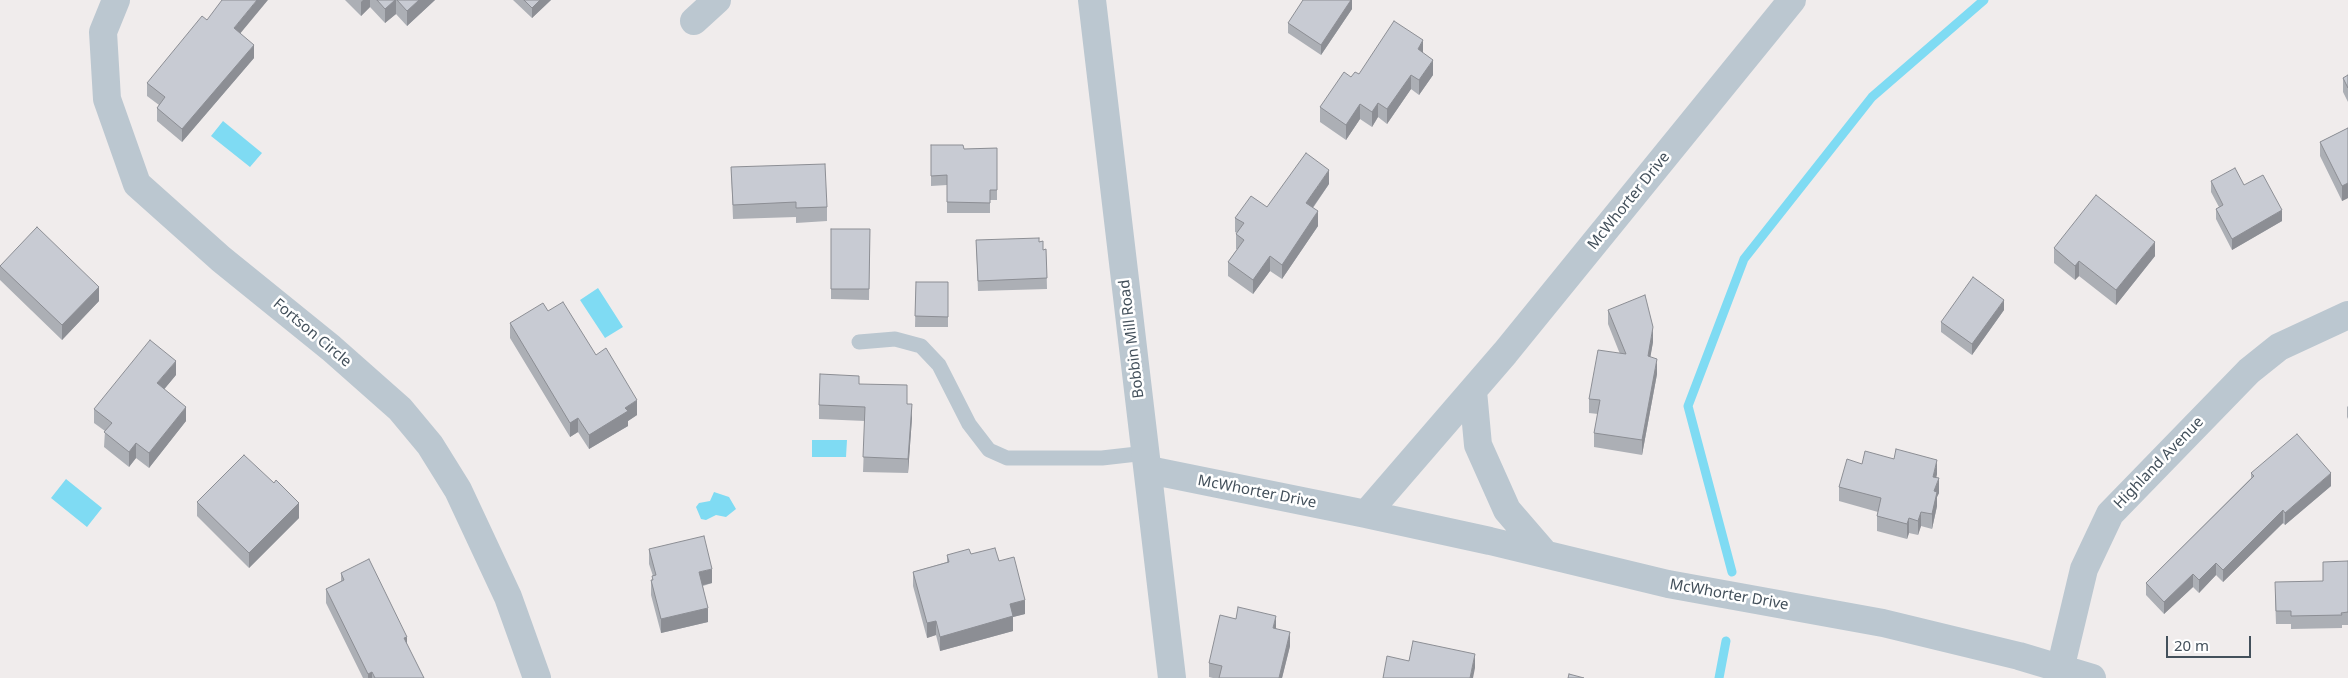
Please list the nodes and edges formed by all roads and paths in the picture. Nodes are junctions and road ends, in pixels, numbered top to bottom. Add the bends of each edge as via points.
1 (116, 0) edge
2 (717, 0) edge
3 (1092, 0) edge
4 (1792, 0) edge
5 (694, 20) dead end
6 (2348, 315) edge
7 (859, 342) dead end
8 (1472, 391) junction
9 (1147, 462) junction
10 (1366, 514) junction
11 (1544, 554) junction
12 (2059, 674) edge
13 (537, 678) edge
14 (1172, 678) edge
15 (2092, 678) edge

1 - 13 street, Fortson Circle via 103,32 107,99 137,184 400,409 430,445 458,490 508,597
2 - 5 street
3 - 9 street, Bobbin Mill Road
4 - 8 street, McWhorter Drive
6 - 12 street, Highland Avenue via 2279,347 2249,371 2110,514 2084,569
7 - 9 lane via 896,339 921,346 939,365 969,424 989,450 1007,458 1102,458
8 - 10 street, McWhorter Drive
8 - 11 street via 1478,445 1507,510
9 - 10 street, McWhorter Drive
9 - 14 street, Bobbin Mill Road
10 - 11 street, McWhorter Drive
11 - 12 street, McWhorter Drive via 1668,584 1883,623 2019,656
12 - 15 street, McWhorter Drive

